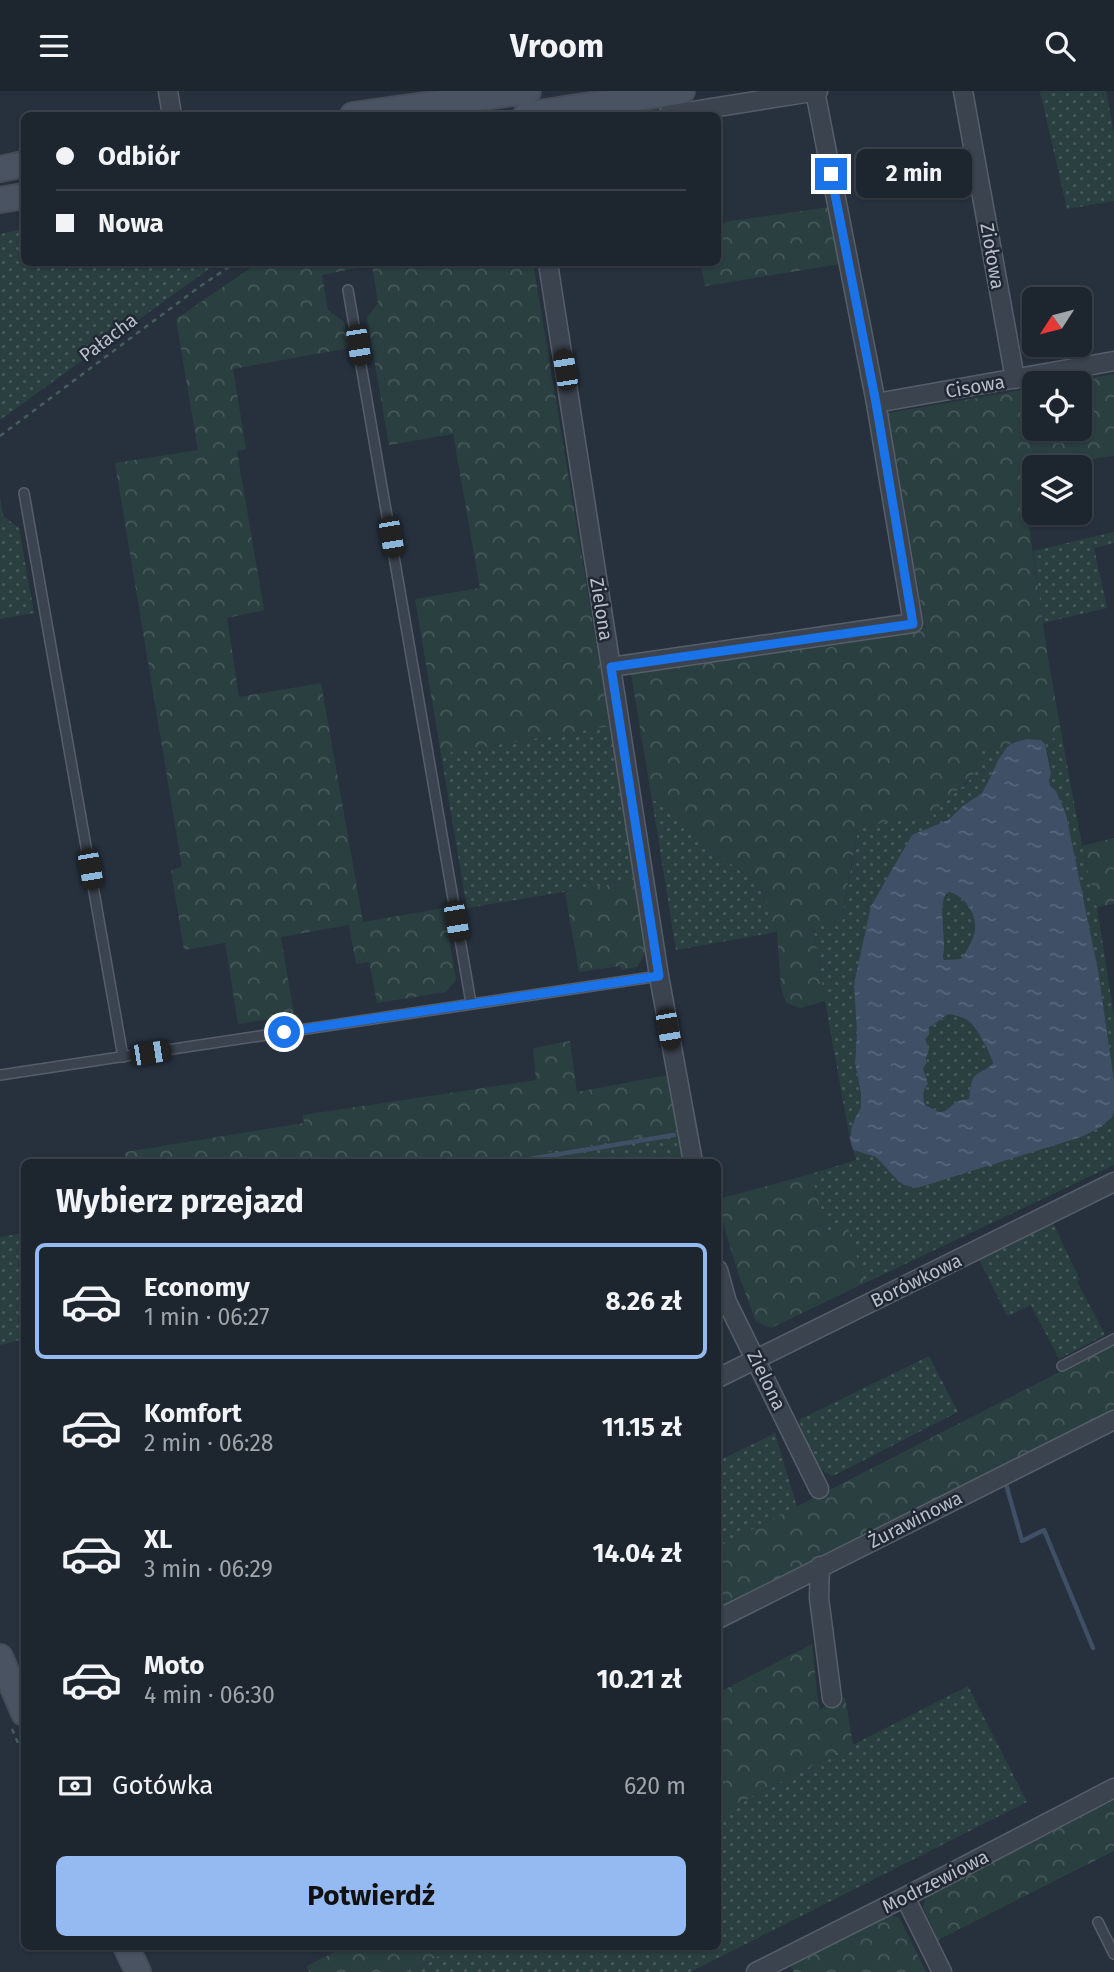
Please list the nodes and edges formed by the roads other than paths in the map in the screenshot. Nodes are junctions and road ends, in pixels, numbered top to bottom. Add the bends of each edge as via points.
1 (168, 91) edge
2 (528, 91) edge
3 (682, 91) edge
4 (817, 91) edge
5 (963, 91) edge
6 (172, 112) edge
7 (375, 112) edge
8 (546, 112) edge
9 (687, 112) edge
10 (21, 165) edge
11 (0, 169) edge
12 (21, 196) edge
13 (0, 200) edge
14 (548, 266) edge
15 (348, 290) dead end
16 (1114, 361) edge
17 (1016, 379) junction
18 (876, 403) junction
19 (24, 493) dead end
20 (611, 667) junction
21 (659, 976) junction
22 (471, 1003) junction
23 (123, 1057) junction
24 (0, 1075) edge
25 (692, 1159) edge
26 (1114, 1182) edge
27 (721, 1281) edge
28 (1114, 1339) edge
29 (756, 1358) junction
30 (1062, 1366) dead end
31 (721, 1376) edge
32 (1114, 1420) edge
33 (819, 1489) dead end
34 (820, 1566) junction
35 (721, 1617) edge
36 (0, 1657) edge
37 (832, 1697) dead end
38 (21, 1706) edge
39 (1114, 1788) edge
40 (905, 1897) junction
41 (1098, 1922) dead end
42 (128, 1950) edge
43 (1114, 1954) edge
44 (138, 1972) edge
45 (756, 1972) edge
46 (942, 1972) edge

1 - 6 street
2 - 7 main road
3 - 8 main road
4 - 9 street
4 - 18 street
5 - 17 street, Ziołowa
10 - 11 main road
12 - 13 main road
14 - 20 street, Zielona
15 - 22 lane
16 - 17 street, Cisowa
17 - 18 street, Cisowa
18 - 20 street via 913,624
19 - 23 lane
20 - 21 street, Zielona
21 - 22 lane
21 - 25 street, Zielona
22 - 23 lane
23 - 24 lane
26 - 29 street, Borówkowa
27 - 29 street, Zielona
28 - 30 lane
29 - 31 street, Borówkowa
29 - 33 street, Zielona
32 - 34 street, Żurawinowa
34 - 35 street, Żurawinowa
34 - 37 street via 819,1598
36 - 38 main road
39 - 40 street, Modrzewiowa
40 - 45 street, Modrzewiowa
40 - 46 street
41 - 43 lane
42 - 44 main road

